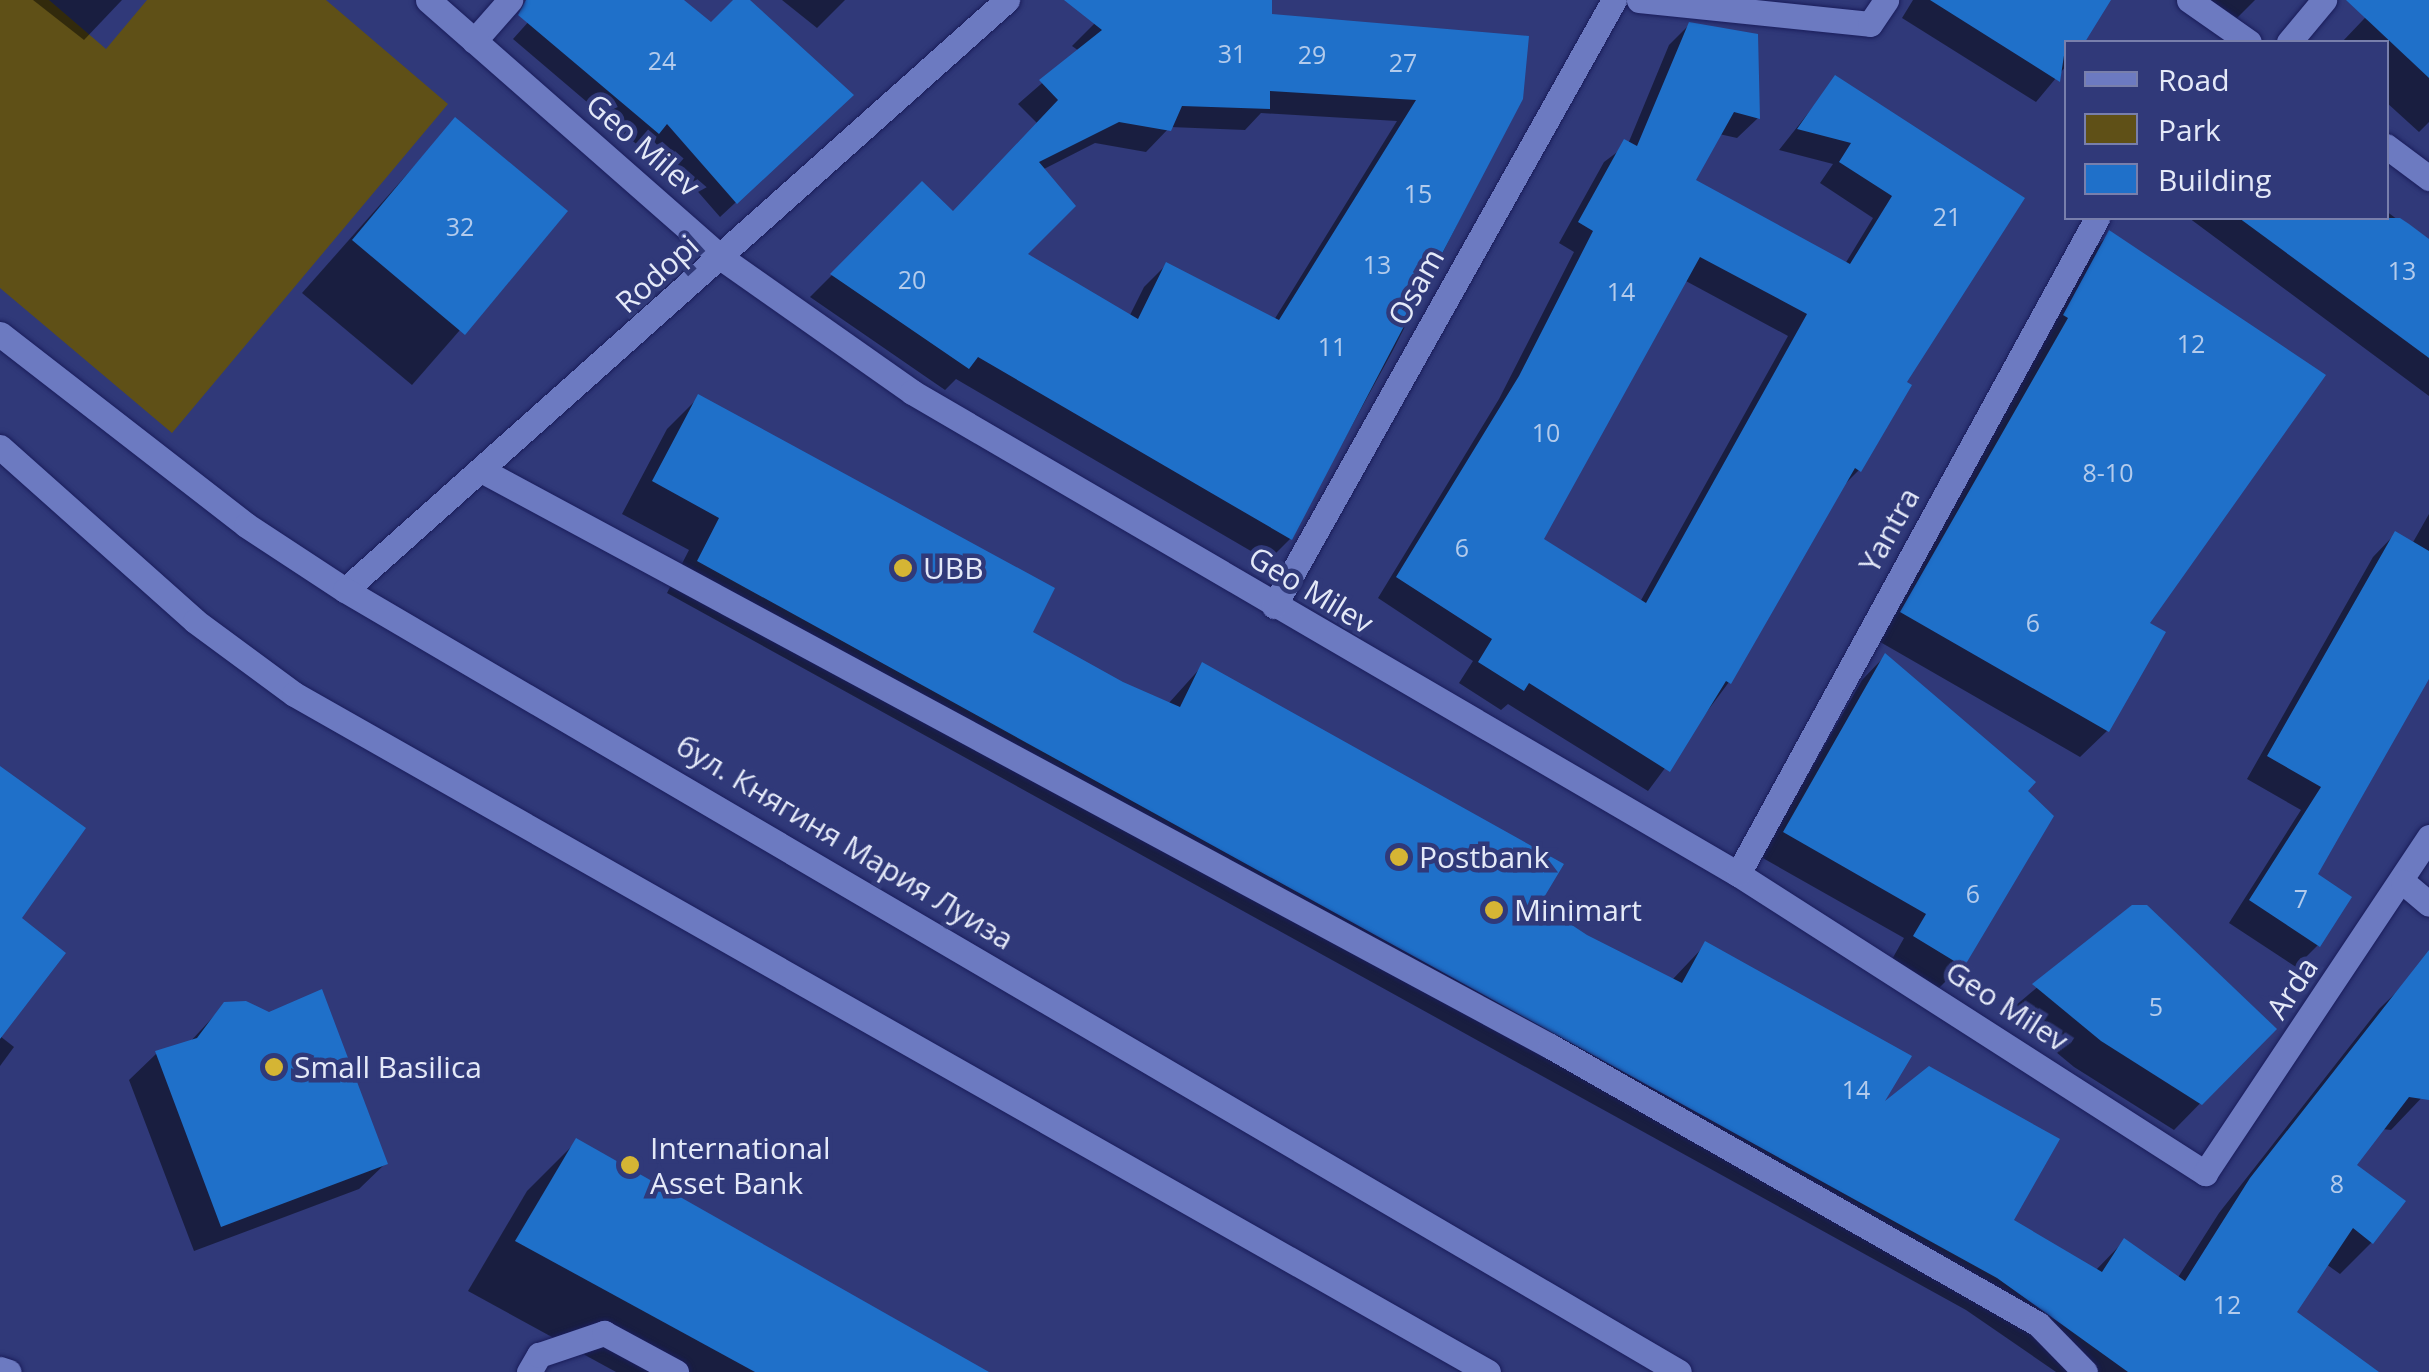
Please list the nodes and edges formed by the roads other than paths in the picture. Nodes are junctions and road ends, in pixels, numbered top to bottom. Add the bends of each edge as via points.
1 (428, 0) edge
2 (510, 0) edge
3 (1007, 0) edge
4 (1614, 0) edge
5 (1639, 0) edge
6 (1886, 0) edge
7 (2189, 0) edge
8 (2324, 0) edge
9 (2216, 33) edge
10 (474, 40) junction
11 (2242, 40) edge
12 (2291, 40) edge
13 (2389, 148) edge
14 (2429, 178) edge
15 (2096, 220) edge
16 (723, 259) junction
17 (0, 334) edge
18 (0, 447) edge
19 (483, 471) junction
20 (345, 590) junction
21 (1274, 606) junction
22 (2429, 837) edge
23 (1738, 874) junction
24 (2402, 882) junction
25 (2429, 904) edge
26 (2206, 1173) joint
27 (0, 1369) edge
28 (9, 1372) edge
29 (529, 1372) edge
30 (676, 1372) edge
31 (1488, 1372) edge
32 (1680, 1372) edge
33 (2085, 1372) edge

1 - 10 street, Geo Milev
2 - 10 street
3 - 16 street, Rodopi
4 - 21 street, Osam
5 - 6 street via 1870,24
7 - 9 street
8 - 12 street
9 - 11 street
10 - 16 street, Geo Milev
13 - 14 street
15 - 23 street, Yantra
16 - 19 street, Rodopi
16 - 21 street, Geo Milev via 912,392
17 - 20 street, бул. Княгиня Мария Луиза via 246,525
18 - 31 street via 195,620 294,694
19 - 20 street, Rodopi
19 - 33 street via 1550,1046 2038,1324
20 - 32 street, бул. Княгиня Мария Луиза
21 - 23 street, Geo Milev
22 - 24 street, Arda
23 - 26 street, Geo Milev
24 - 25 street
24 - 26 street, Arda
27 - 28 street
29 - 30 street via 539,1355 604,1333

